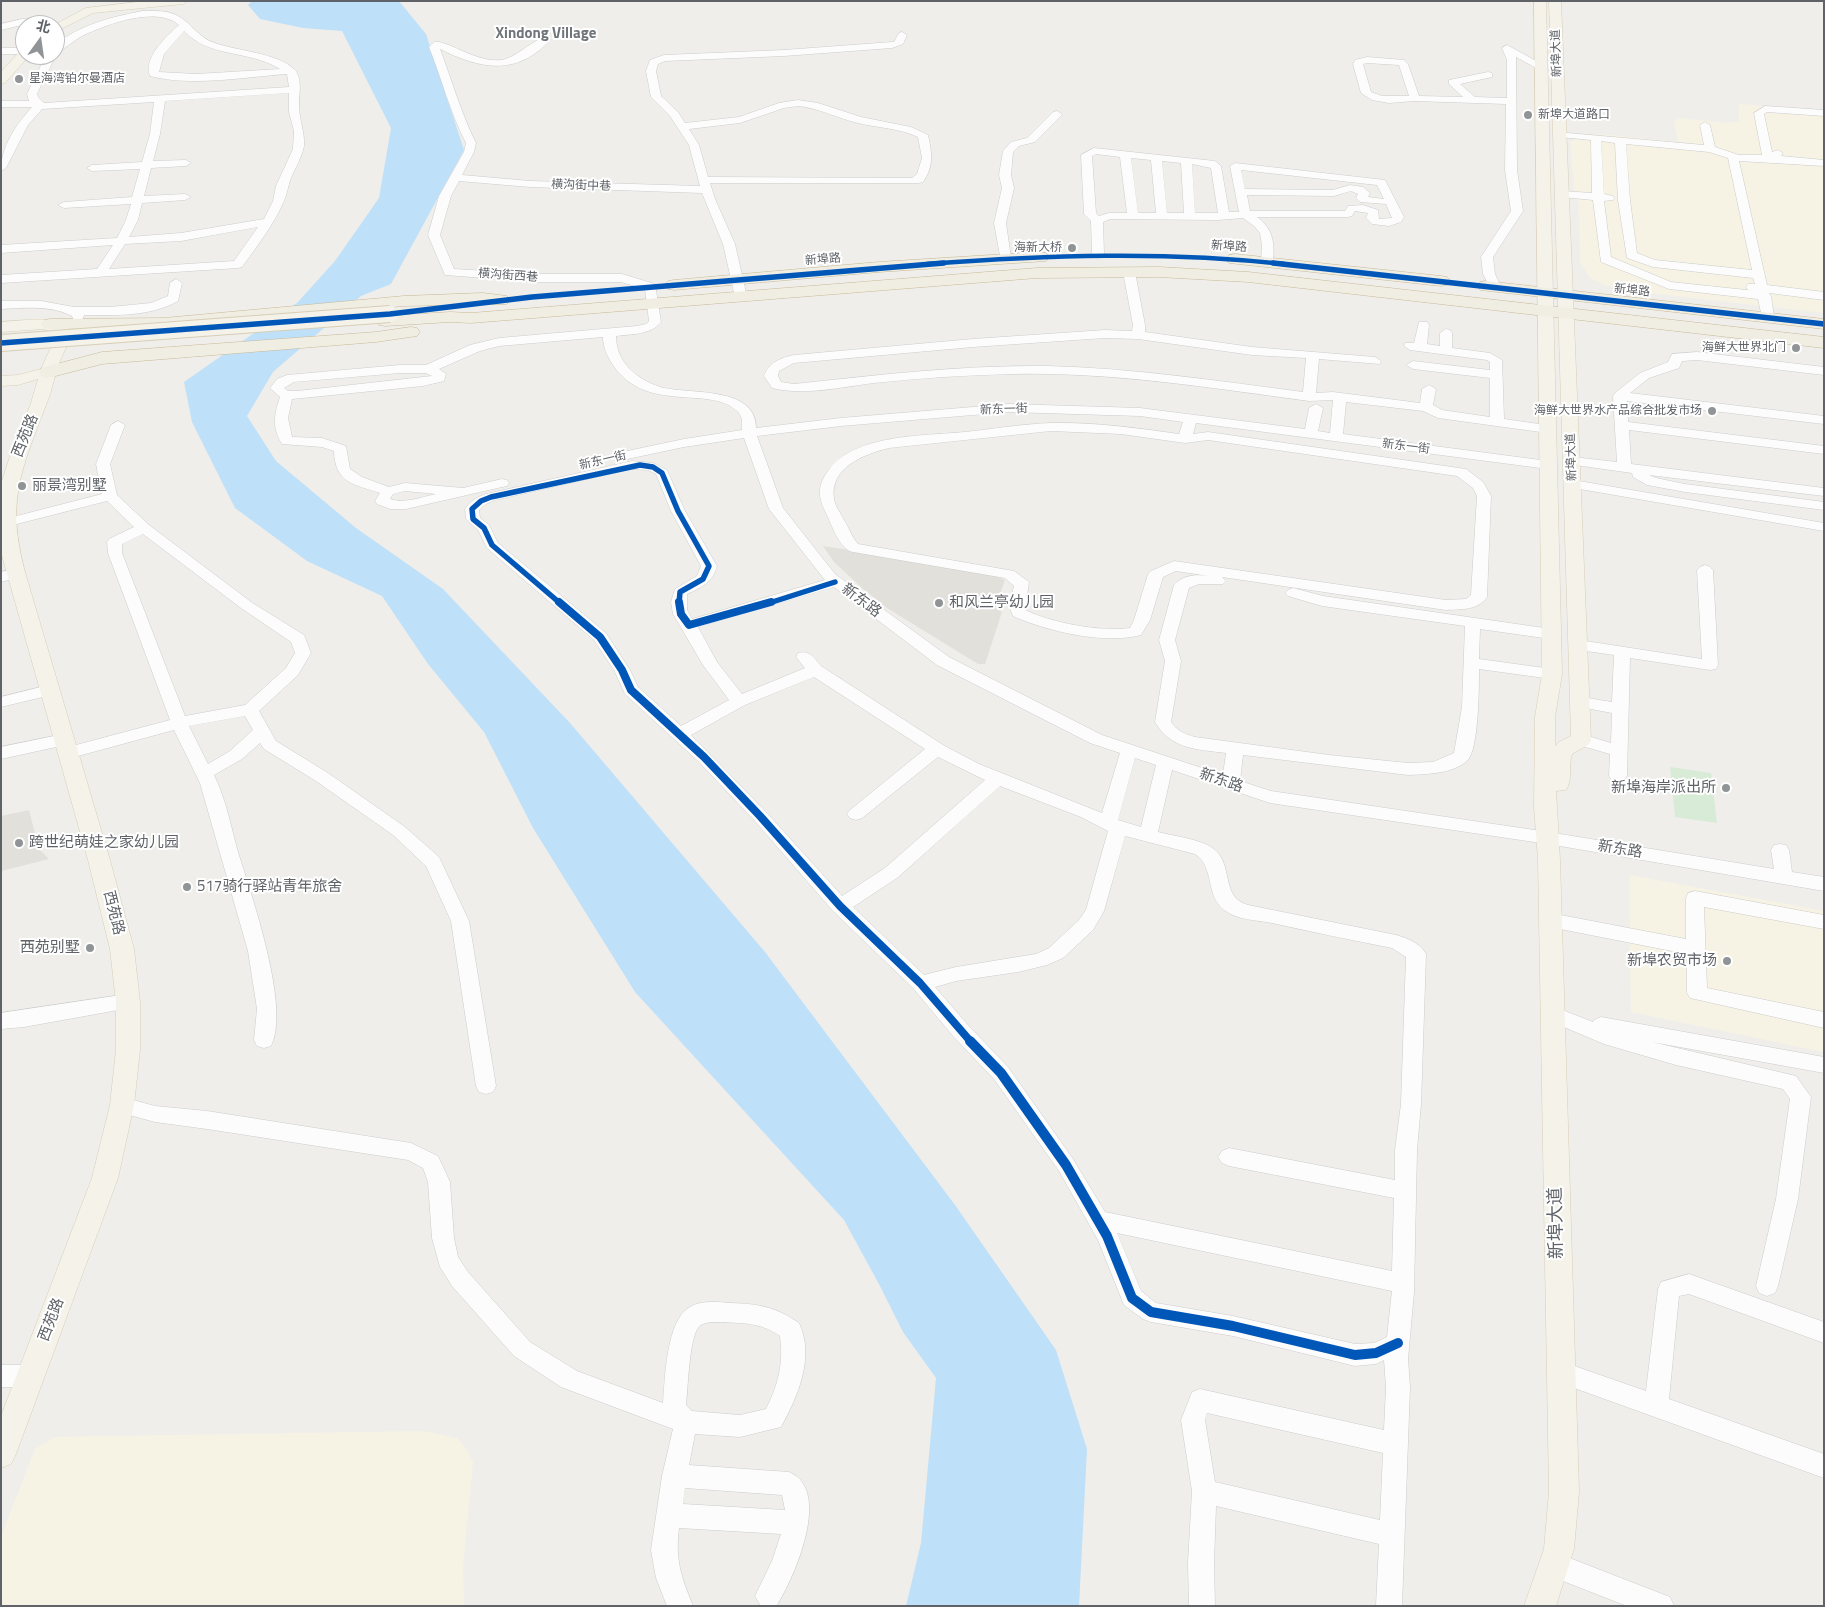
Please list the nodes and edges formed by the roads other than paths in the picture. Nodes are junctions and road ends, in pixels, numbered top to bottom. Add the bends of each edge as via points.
1 (183, 1) edge
2 (1540, 1) edge
3 (1555, 1) edge
4 (146, 3) edge
5 (105, 8) junction
6 (62, 11) dead end
7 (26, 13) dead end
8 (1, 18) edge
9 (14, 23) joint
10 (65, 24) edge
11 (1, 25) edge
12 (183, 26) junction
13 (902, 35) dead end
14 (546, 39) dead end
15 (65, 41) edge
16 (1, 51) edge
17 (15, 52) edge
18 (15, 62) edge
19 (46, 65) edge
20 (1542, 67) junction
21 (289, 71) junction
22 (4, 74) edge
23 (1488, 75) dead end
24 (295, 90) junction
25 (160, 98) junction
26 (1415, 98) junction
27 (1473, 100) junction
28 (1512, 101) junction
29 (1, 104) edge
30 (39, 106) junction
31 (1, 112) edge
32 (1824, 113) edge
33 (1057, 114) dead end
34 (1705, 125) dead end
35 (683, 127) junction
36 (1560, 134) junction
37 (18, 136) junction
38 (1596, 138) junction
39 (1620, 140) junction
40 (1, 141) edge
41 (1710, 149) junction
42 (1125, 154) junction
43 (1824, 154) edge
44 (1156, 157) junction
45 (1768, 159) junction
46 (1186, 160) junction
47 (1734, 160) junction
48 (186, 163) dead end
49 (1824, 163) edge
50 (147, 164) junction
51 (1, 168) edge
52 (92, 168) dead end
53 (1824, 173) edge
54 (457, 178) junction
55 (704, 185) junction
56 (1562, 194) junction
57 (185, 197) dead end
58 (1598, 197) junction
59 (1242, 198) junction
60 (138, 200) junction
61 (1630, 200) junction
62 (1391, 202) junction
63 (64, 205) dead end
64 (1224, 215) junction
65 (1133, 216) junction
66 (1162, 216) junction
67 (1190, 217) junction
68 (1097, 220) junction
69 (268, 222) junction
70 (121, 242) junction
71 (1, 250) edge
72 (1098, 255) junction
73 (1004, 258) junction
74 (1267, 262) junction
75 (101, 272) junction
76 (1129, 272) junction
77 (1544, 274) junction
78 (1564, 277) junction
79 (1, 279) edge
80 (735, 279) junction
81 (176, 283) dead end
82 (1762, 286) junction
83 (1495, 287) junction
84 (1824, 291) edge
85 (1544, 292) junction
86 (1566, 295) junction
87 (1824, 296) edge
88 (741, 297) junction
89 (650, 298) junction
90 (501, 300) junction
91 (1614, 300) junction
92 (1, 305) edge
93 (1501, 305) junction
94 (1544, 310) junction
95 (1566, 313) junction
96 (74, 317) junction
97 (388, 317) junction
98 (1768, 317) junction
99 (471, 318) junction
100 (1612, 318) junction
101 (50, 324) junction
102 (1824, 324) edge
103 (1422, 325) dead end
104 (1, 326) edge
105 (1546, 330) junction
106 (610, 332) junction
107 (1566, 332) junction
108 (1446, 333) dead end
109 (1138, 335) junction
110 (1, 343) edge
111 (1824, 343) edge
112 (1, 350) edge
113 (1446, 350) junction
114 (1313, 355) junction
115 (1375, 362) dead end
116 (1413, 365) dead end
117 (1824, 371) edge
118 (48, 372) junction
119 (1497, 375) junction
120 (1, 381) edge
121 (1429, 389) dead end
122 (1620, 396) junction
123 (1340, 397) junction
124 (1312, 402) junction
125 (1426, 408) junction
126 (1190, 419) junction
127 (1824, 420) edge
128 (1497, 422) junction
129 (118, 425) dead end
130 (1622, 425) junction
131 (1548, 429) junction
132 (749, 433) junction
133 (1311, 434) junction
134 (1336, 438) junction
135 (1185, 439) junction
136 (1824, 450) edge
137 (1573, 461) junction
138 (1548, 465) junction
139 (1624, 467) junction
140 (1573, 484) junction
141 (1824, 492) edge
142 (110, 496) junction
143 (1824, 506) edge
144 (1824, 527) edge
145 (4, 528) edge
146 (144, 528) junction
147 (1705, 570) dead end
148 (8, 576) edge
149 (835, 582) junction
150 (1473, 622) junction
151 (689, 625) junction
152 (1551, 634) junction
153 (1579, 645) junction
154 (1622, 652) junction
155 (804, 657) dead end
156 (1470, 663) junction
157 (815, 670) junction
158 (1552, 674) junction
159 (48, 690) junction
160 (739, 701) junction
161 (1, 702) edge
162 (1581, 702) junction
163 (1620, 709) junction
164 (250, 710) junction
165 (179, 723) junction
166 (262, 730) junction
167 (680, 734) junction
168 (1581, 740) junction
169 (66, 746) junction
170 (937, 749) junction
171 (1129, 750) junction
172 (1235, 750) junction
173 (1619, 751) junction
174 (1, 753) edge
175 (1165, 762) junction
176 (204, 774) junction
177 (1618, 776) dead end
178 (998, 778) junction
179 (1231, 784) junction
180 (856, 814) dead end
181 (1113, 826) junction
182 (1148, 835) junction
183 (1548, 838) junction
184 (1780, 850) dead end
185 (1784, 877) junction
186 (1824, 884) edge
187 (840, 906) junction
188 (1550, 920) junction
189 (1824, 922) edge
190 (1695, 948) junction
191 (920, 983) junction
192 (128, 1002) junction
193 (1552, 1014) junction
194 (1824, 1020) edge
195 (1, 1021) edge
196 (264, 1040) dead end
197 (1824, 1065) edge
198 (486, 1086) dead end
199 (122, 1105) junction
200 (1229, 1157) dead end
201 (1406, 1191) junction
202 (1098, 1220) junction
203 (1404, 1283) junction
204 (1767, 1286) dead end
205 (1824, 1333) edge
206 (1398, 1343) junction
207 (1560, 1372) junction
208 (1, 1376) edge
209 (30, 1376) junction
210 (1656, 1406) junction
211 (9, 1414) edge
212 (686, 1422) junction
213 (1395, 1444) junction
214 (1, 1454) edge
215 (1824, 1466) edge
216 (674, 1476) junction
217 (1204, 1492) junction
218 (668, 1515) junction
219 (794, 1523) junction
220 (1392, 1535) junction
221 (1554, 1565) junction
222 (768, 1596) dead end
223 (680, 1606) edge
224 (1202, 1606) edge
225 (1389, 1606) edge
226 (1540, 1606) edge
227 (1661, 1606) edge

1 - 4 main road
2 - 20 main road, 新埠大道
3 - 36 main road, 新埠大道
4 - 5 main road
5 - 6 main road
5 - 10 main road via 90,10
7 - 9 street
8 - 11 street
9 - 11 street
12 - 15 street via 170,15 125,17
12 - 21 street via 196,40 271,61
12 - 21 street via 166,42 154,63 157,76
13 - 35 street via 898,44 892,45 664,58 654,62 651,71 656,97
14 - 54 street via 521,57 499,64 490,64 437,44 434,46 459,120 471,143
16 - 17 street
18 - 22 main road
19 - 30 street via 32,94
20 - 28 street via 1508,48 1512,60
20 - 77 main road, 新埠大道
21 - 24 street
23 - 27 street via 1450,80
24 - 25 street
24 - 69 street via 294,112 300,131 298,149
25 - 30 street
25 - 50 street
26 - 26 street via 1400,62 1359,62 1369,96
26 - 27 street
27 - 28 street
28 - 83 street via 1511,170 1517,211 1487,257
29 - 30 street
30 - 31 street
30 - 37 street via 28,116
32 - 45 street via 1765,109 1759,112
33 - 73 street via 1031,140 1015,144 1008,151 1005,175 1008,188 1000,223
34 - 41 street
35 - 55 street via 694,145
35 - 55 street, 横沟街中巷 via 740,120 778,105 817,105 859,120 916,131 923,135 928,148 927,164 919,180
36 - 38 street
36 - 56 main road, 新埠大道
37 - 40 street
37 - 51 street
38 - 39 street
38 - 58 street
39 - 41 street
39 - 61 street
41 - 47 street
42 - 44 street
42 - 65 street
42 - 68 street via 1094,150 1086,155 1090,214
43 - 45 street via 1781,151
44 - 46 street
44 - 66 street
45 - 47 street
45 - 49 street
46 - 64 street via 1216,166
46 - 67 street
47 - 53 street
47 - 82 street
48 - 50 street
50 - 52 street
50 - 60 street
54 - 55 street, 横沟街中巷 via 530,184
54 - 89 street, 横沟街西巷 via 445,196 434,236 449,272 539,278 622,278
55 - 80 street via 729,244
56 - 58 street
56 - 78 main road, 新埠大道
57 - 60 street
58 - 61 street
58 - 82 street via 1605,259 1676,287
59 - 62 street via 1358,189 1364,193 1362,198 1368,201
59 - 62 street via 1341,204 1369,209 1374,212 1373,220 1389,223 1398,217
59 - 62 street via 1235,166 1380,182
59 - 64 street
59 - 74 street via 1264,229
60 - 63 street
60 - 70 street
61 - 82 street via 1631,255 1653,263
64 - 67 street
65 - 66 street
65 - 68 street via 1109,216
66 - 67 street
68 - 72 street
69 - 70 street via 181,237
69 - 75 street via 238,264
70 - 71 street
70 - 75 street
72 - 73 highway, 新埠路
72 - 74 highway, 新埠路 via 1163,255
73 - 80 highway, 新埠路
74 - 83 highway, 新埠路
75 - 79 street
76 - 88 highway, 新埠路 via 1037,273
76 - 93 highway, 新埠路 via 1248,277
76 - 109 street
77 - 83 highway via 1527,284
77 - 85 main road, 新埠大道
78 - 86 main road, 新埠大道
78 - 91 highway via 1582,290
80 - 88 street
80 - 89 highway, 新埠路
81 - 96 street via 174,298 160,305
82 - 84 street
82 - 87 street
82 - 98 street
83 - 85 highway, 新埠路
85 - 86 highway, 新埠路
85 - 94 main road, 新埠大道
86 - 91 highway, 新埠路
86 - 95 main road, 新埠大道
88 - 89 highway, 新埠路
89 - 90 highway, 新埠路 via 630,288
89 - 99 highway
89 - 106 street via 655,322 650,327
90 - 96 highway via 404,301 164,323
90 - 97 highway
91 - 98 highway, 新埠路
92 - 96 street via 48,306
93 - 94 highway, 新埠路
93 - 105 highway via 1532,315
94 - 95 highway, 新埠路
94 - 105 main road, 新埠大道
95 - 100 highway, 新埠路
95 - 107 main road, 新埠大道
96 - 101 highway
97 - 99 highway
97 - 110 main road, bridge
97 - 112 main road
98 - 102 highway, 新埠路
99 - 118 highway via 448,328 82,362
100 - 107 highway via 1580,321
100 - 111 highway, 新埠路
101 - 104 main road
101 - 118 main road, 西苑路 via 65,333
103 - 113 street via 1415,346
105 - 131 main road, 新埠大道
106 - 132 street, 新东路 via 608,342 612,352 632,378 660,391 727,399 750,417
106 - 132 street, 新东一街 via 485,345 428,369 292,378 277,388 287,395 281,412 283,434 287,440 334,445 340,449 342,469 348,475 388,491 382,502 395,506 684,443
107 - 137 main road, 新埠大道
108 - 113 street
109 - 114 street via 1252,351
109 - 124 street via 1105,334 973,343 794,359 773,368 772,376 777,385 794,388 930,374 1050,370 1150,377
113 - 119 street via 1490,357 1496,360
114 - 115 street
114 - 124 street
116 - 119 street
117 - 122 street via 1697,356 1677,357 1674,365 1641,376
118 - 120 main road
118 - 145 main road, 西苑路 via 46,387 8,483
119 - 128 street
121 - 125 street
122 - 127 street
122 - 130 street
123 - 124 street
123 - 125 street
123 - 134 street
124 - 133 street
125 - 128 street via 1438,414
126 - 132 street, 新东一街 via 1140,412 1009,408
126 - 133 street, 新东一街
126 - 135 street
128 - 131 street
129 - 142 street via 103,464
130 - 136 street
130 - 139 street
131 - 138 main road, 新埠大道
132 - 149 street, 新东路 via 776,509
133 - 134 street, 新东一街
134 - 138 street, 新东一街
135 - 135 street via 1122,430 1051,427 889,444 858,453 838,466 830,478 827,500 853,548 1009,574 1022,586 1018,595 1018,613 1030,620 1091,630 1124,634 1136,632 1156,574 1174,566 1446,605 1470,604 1480,597 1484,496 1477,484 1461,472 1208,436
137 - 139 street
137 - 140 main road, 新埠大道
138 - 152 main road, 新埠大道
139 - 141 street
139 - 143 street via 1652,482
140 - 144 street
140 - 153 main road, 新埠大道
142 - 145 street
142 - 146 street
145 - 148 main road, 西苑路 via 11,562
146 - 164 street via 246,605 298,639 303,653 292,671
146 - 165 street via 114,542 115,553
147 - 154 street via 1710,665
148 - 159 main road, 西苑路
149 - 151 street
149 - 171 street, 新东路 via 943,661 1096,739
150 - 152 street
150 - 156 street
150 - 172 street via 1322,601 1310,596 1207,579 1182,585 1167,640 1174,662 1164,722 1178,738
151 - 160 street via 720,678
151 - 167 street via 679,614 680,592 702,581 709,573 709,566 678,511 661,470 632,465 491,497 472,509 473,519 484,528 492,545 600,637 632,690
152 - 158 main road, 新埠大道
153 - 154 street
153 - 162 main road, 新埠大道
154 - 163 street
155 - 157 street
156 - 158 street
156 - 172 street via 1469,724 1462,756 1454,761 1435,768 1408,769
157 - 160 street
157 - 170 street
158 - 183 main road, 新埠大道 via 1545,716
159 - 161 street
159 - 169 main road, 西苑路
160 - 167 street
162 - 163 street
162 - 168 main road, 新埠大道
163 - 173 street
164 - 165 street
164 - 166 street
165 - 169 street
165 - 176 street
166 - 176 street via 233,760
166 - 198 street via 270,745 398,831 433,862 460,921
167 - 187 street
168 - 173 street
168 - 183 main road, 新埠大道 via 1563,748 1558,761 1558,819
169 - 174 street
169 - 192 main road, 西苑路 via 122,949
170 - 178 street
170 - 180 street
171 - 175 street, 新东路
171 - 181 street
172 - 179 street
173 - 177 street
175 - 179 street, 新东路
175 - 182 street
176 - 196 street via 258,951 267,1009
178 - 181 street
178 - 187 street via 891,873
179 - 183 street, 新东路 via 1270,797
181 - 182 street
181 - 191 street via 1095,911 1086,925 1056,953 1018,965
182 - 201 street via 1211,853 1219,884 1229,904 1298,924 1396,942 1416,954
183 - 185 street, 新东路
183 - 188 main road, 新埠大道
184 - 185 street
185 - 186 street, 新东路
187 - 191 street
188 - 190 street
188 - 193 main road, 新埠大道
189 - 190 street via 1695,898
190 - 194 street via 1697,993
191 - 202 street via 1001,1073 1066,1164
192 - 195 street
192 - 199 main road, 西苑路 via 128,1050
193 - 197 street
193 - 204 street via 1611,1038 1676,1057 1789,1082 1801,1097 1787,1199
193 - 207 main road, 新埠大道
199 - 209 main road, 西苑路 via 105,1178
199 - 212 street via 155,1114 411,1152 431,1162 439,1182 442,1238 448,1260 460,1279 522,1349 569,1379
200 - 201 street
201 - 203 street
202 - 203 street
202 - 206 street via 1132,1298 1150,1312 1234,1326 1304,1345 1355,1354 1376,1352
203 - 206 street
205 - 210 street via 1689,1284 1669,1289
206 - 213 street
207 - 210 street
207 - 221 main road, 新埠大道 via 1564,1492 1559,1549
208 - 209 street
209 - 211 main road, 西苑路
210 - 215 street
211 - 214 main road, 西苑路
212 - 212 street via 740,1426 773,1418 793,1370 791,1330 775,1319 754,1314 697,1314 687,1324 675,1396 674,1409
212 - 216 street
213 - 217 street via 1200,1400 1193,1420
213 - 220 street
216 - 218 street
216 - 219 street via 789,1484 796,1497
217 - 220 street
217 - 224 street
218 - 219 street
218 - 223 street via 664,1550 669,1578
219 - 222 street via 785,1563
220 - 225 street
221 - 226 main road, 新埠大道
221 - 227 street

